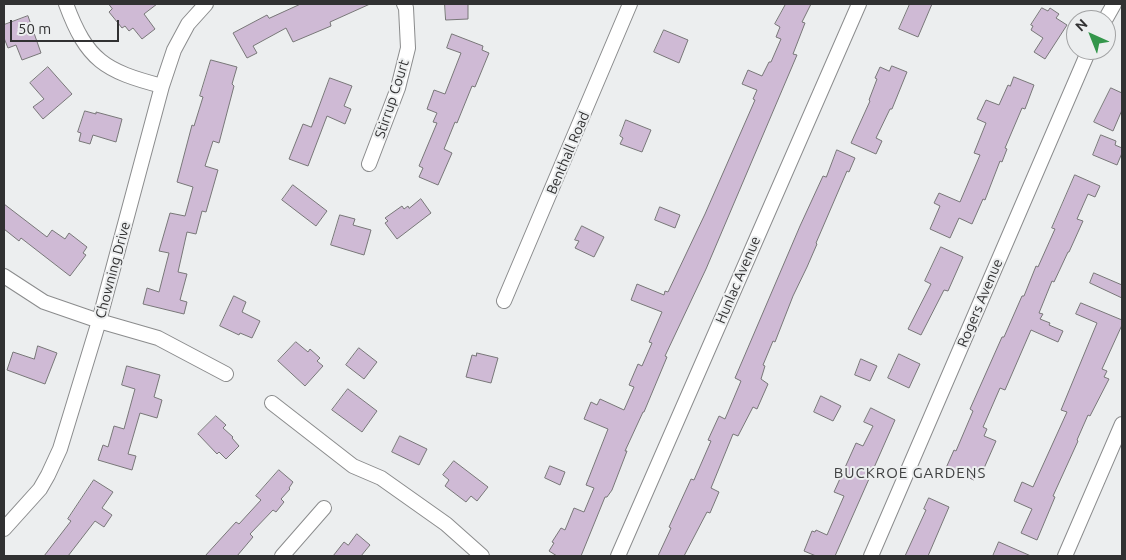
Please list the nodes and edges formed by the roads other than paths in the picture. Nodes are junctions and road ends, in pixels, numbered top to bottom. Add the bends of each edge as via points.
1 (66, 4) edge
2 (206, 4) edge
3 (404, 4) edge
4 (630, 4) edge
5 (859, 4) edge
6 (1114, 4) edge
7 (1122, 14) edge
8 (1085, 60) edge
9 (162, 86) junction
10 (369, 164) dead end
11 (4, 276) edge
12 (504, 301) dead end
13 (99, 321) junction
14 (226, 374) dead end
15 (272, 403) dead end
16 (1122, 424) edge
17 (324, 508) dead end
18 (4, 529) edge
19 (282, 556) edge
20 (482, 556) edge
21 (618, 556) edge
22 (870, 556) edge
23 (1065, 556) edge

1 - 9 street via 90,52 106,66 132,78
2 - 9 street, Chowning Drive via 188,24 174,50
3 - 10 street, Stirrup Court via 408,48 398,88
4 - 12 street, Benthall Road
5 - 21 street, Hunlac Avenue
6 - 7 street
8 - 22 street, Rogers Avenue
9 - 13 street, Chowning Drive
11 - 13 street via 44,302
13 - 14 street via 158,338
13 - 18 street, Chowning Drive via 52,469 40,489
15 - 20 street via 353,466 381,478 446,524
16 - 23 street
17 - 19 street

